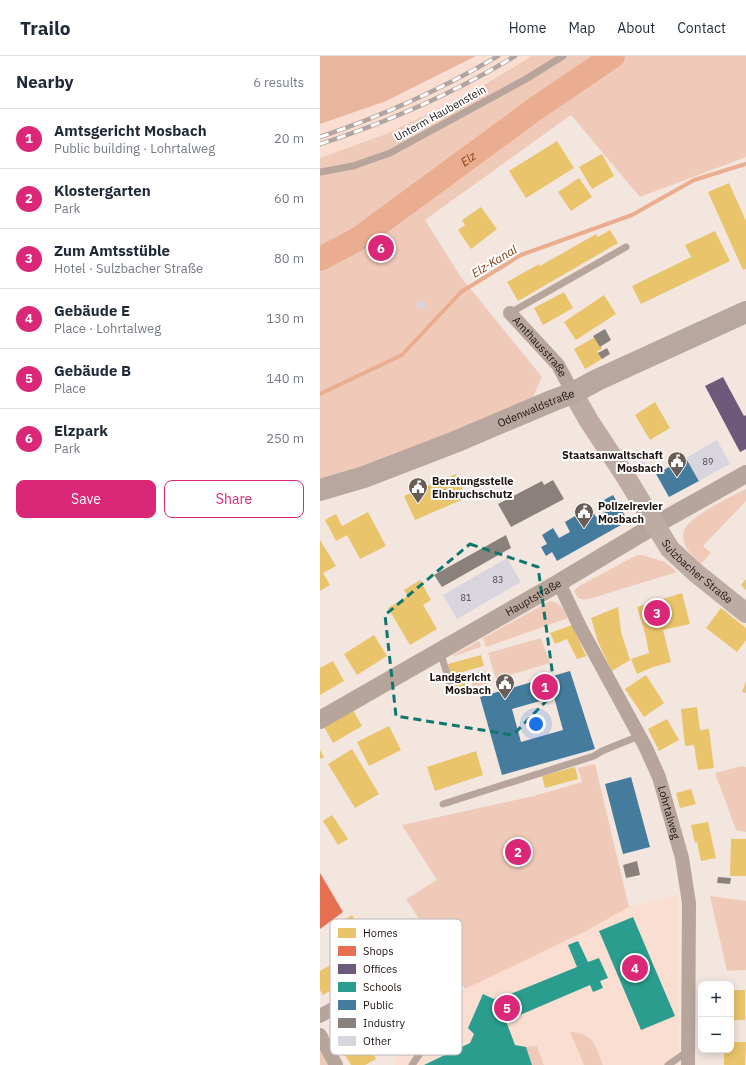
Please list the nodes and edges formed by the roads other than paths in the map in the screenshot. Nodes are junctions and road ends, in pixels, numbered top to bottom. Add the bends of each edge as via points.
1 (563, 56) edge
2 (320, 172) edge
3 (626, 247) dead end
4 (746, 312) edge
5 (510, 313) joint
6 (573, 393) junction
7 (746, 474) edge
8 (320, 490) edge
9 (655, 525) junction
10 (559, 583) junction
11 (746, 613) edge
12 (440, 651) junction
13 (451, 687) dead end
14 (320, 720) edge
15 (639, 736) junction
16 (444, 804) dead end
17 (330, 1010) edge
18 (320, 1016) edge
19 (320, 1035) edge
20 (330, 1054) edge
21 (331, 1055) edge
22 (418, 1055) edge
23 (688, 1058) edge
24 (336, 1065) edge
25 (412, 1065) edge
26 (668, 1065) edge

1 - 2 lane, Unterm Haubenstein via 526,80 390,153 353,166
3 - 5 lane
4 - 6 main road, Odenwaldstraße
5 - 6 street, Amthausstraße via 558,366
6 - 8 main road, Odenwaldstraße via 364,477
6 - 9 main road, Amthausstraße
7 - 9 street, Hauptstraße
9 - 10 street, Hauptstraße
9 - 11 main road, Sulzbacher Straße via 670,549
10 - 12 street, Hauptstraße
10 - 15 street, Lohrtalweg via 580,628
12 - 13 lane
12 - 14 street, Hauptstraße
15 - 16 lane via 594,756
15 - 23 street, Lohrtalweg via 659,777 682,858 689,903
17 - 18 street
19 - 20 street
21 - 24 street
22 - 25 lane
23 - 26 lane

